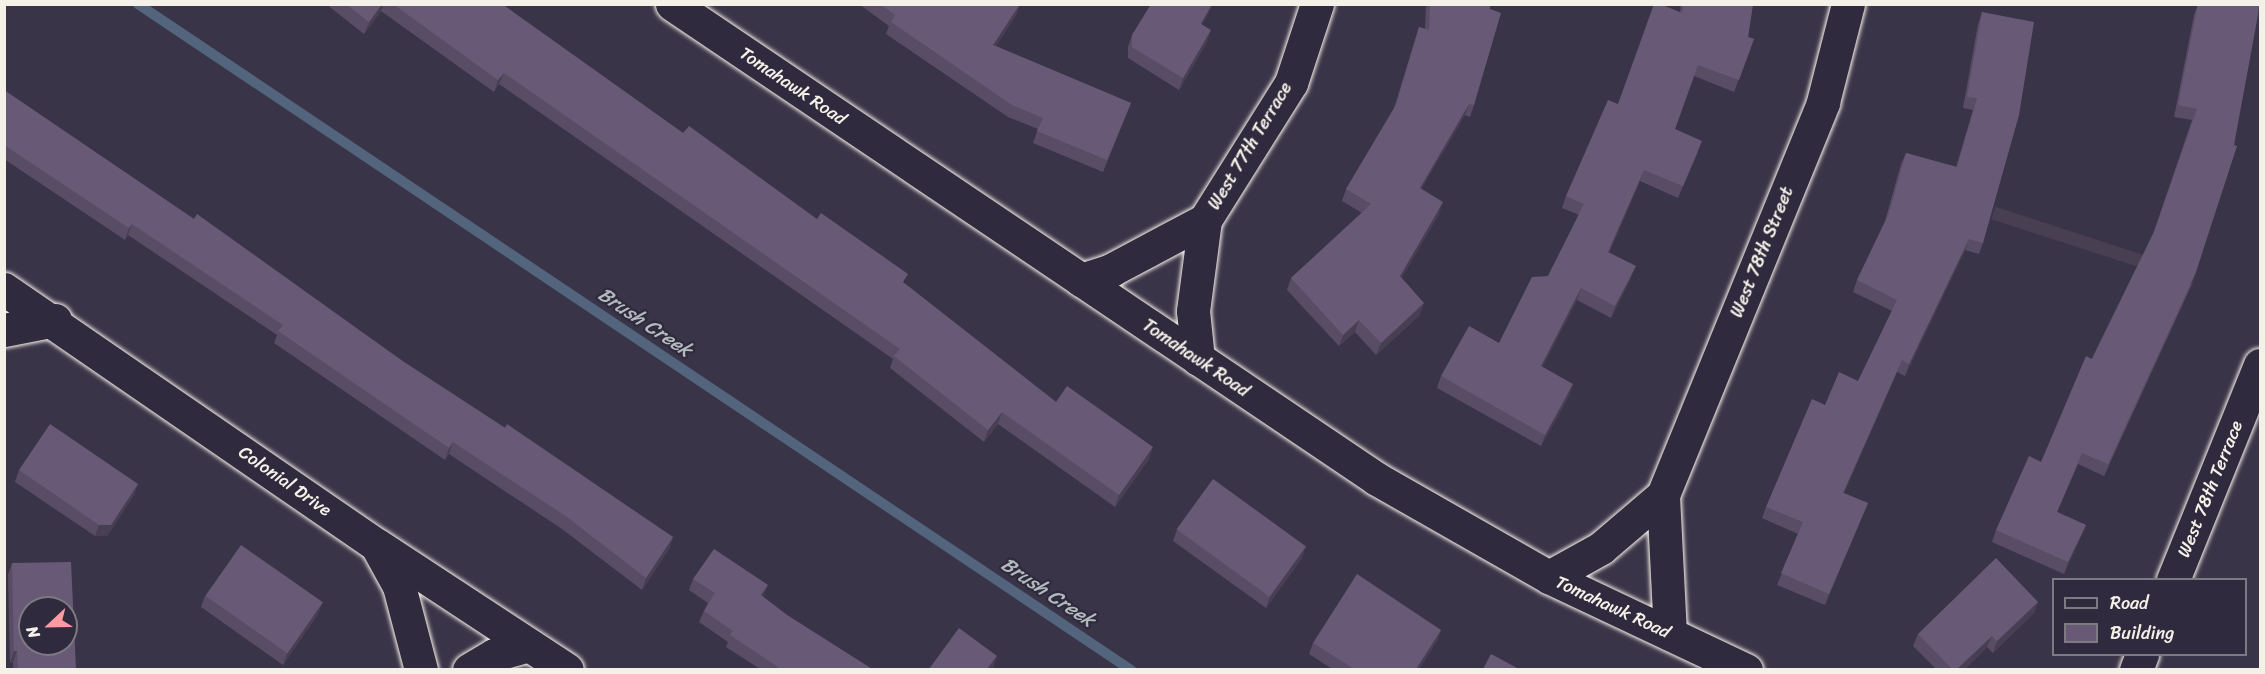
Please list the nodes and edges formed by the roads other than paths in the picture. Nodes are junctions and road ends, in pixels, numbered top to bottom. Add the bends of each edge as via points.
1 (672, 4) edge
2 (1317, 4) edge
3 (1848, 4) edge
4 (1205, 220) junction
5 (1081, 280) junction
6 (4, 289) edge
7 (54, 320) junction
8 (4, 330) edge
9 (1198, 359) junction
10 (2260, 366) edge
11 (1663, 495) junction
12 (377, 545) junction
13 (1549, 577) junction
14 (2173, 578) edge
15 (1670, 634) junction
16 (529, 645) junction
17 (421, 669) edge
18 (469, 669) edge
19 (567, 669) edge
20 (1746, 669) edge

1 - 5 street, Tomahawk Road
2 - 4 street, West 77th Terrace via 1291,83
3 - 11 street, West 78th Street via 1823,102
4 - 5 street, West 77th Terrace via 1111,270
4 - 9 street, West 77th Terrace via 1193,311
5 - 9 street, Tomahawk Road
6 - 7 street, Colonial Drive
7 - 8 street
7 - 12 street, Colonial Drive
9 - 13 street, Tomahawk Road via 1377,479
10 - 14 street, West 78th Terrace
11 - 13 street, West 78th Street via 1600,548
11 - 15 street, West 78th Street
12 - 16 street, Colonial Drive
12 - 17 street via 399,586
13 - 15 street, Tomahawk Road
15 - 20 street, Tomahawk Road
16 - 18 street via 494,655
16 - 19 street, Colonial Drive

